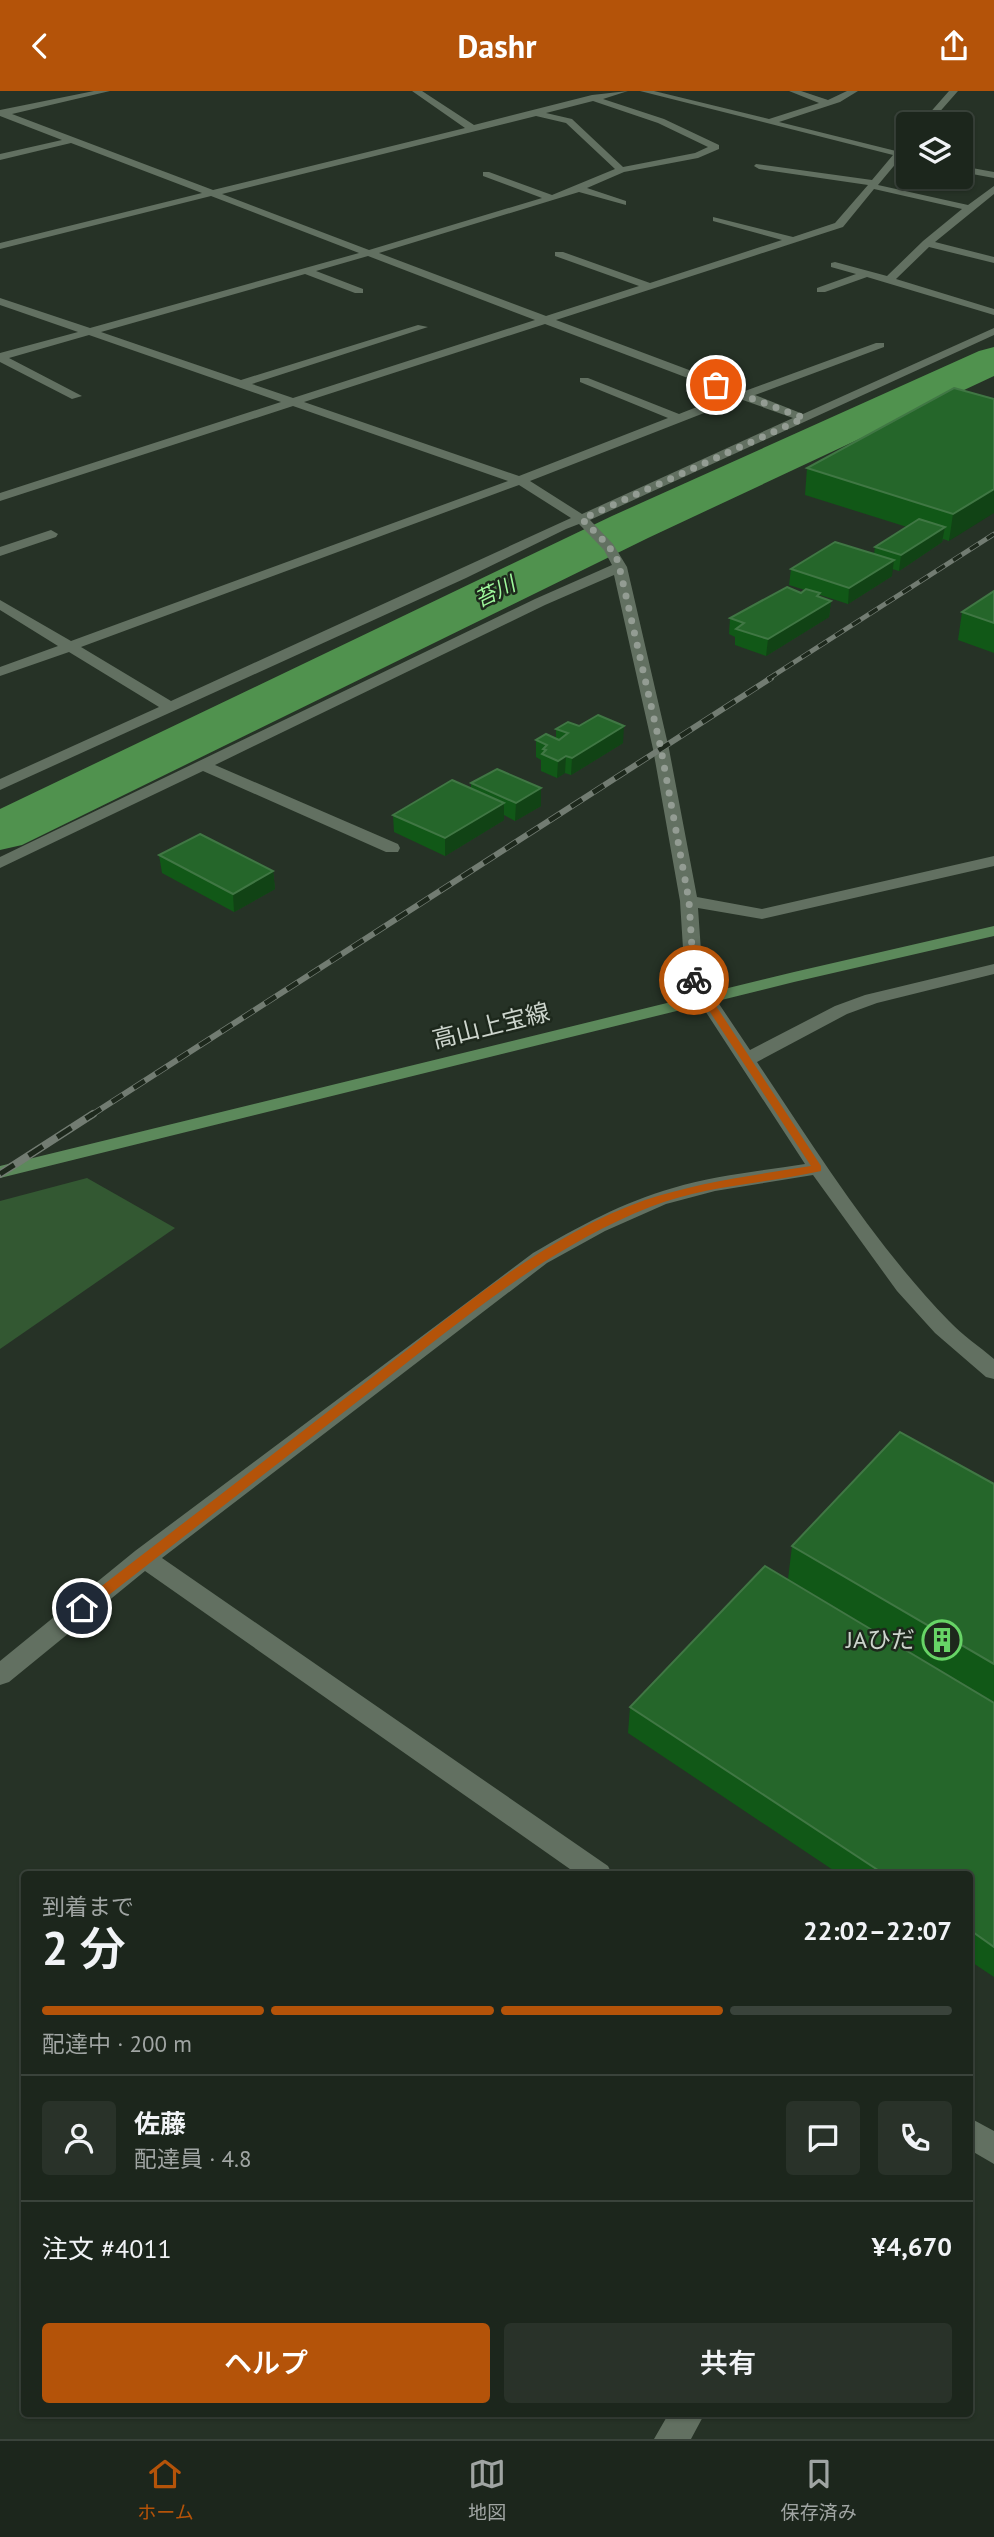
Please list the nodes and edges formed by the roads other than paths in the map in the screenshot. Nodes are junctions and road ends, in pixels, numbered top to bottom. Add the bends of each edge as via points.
1 (106, 91) edge
2 (416, 91) edge
3 (624, 91) edge
4 (643, 91) edge
5 (793, 91) edge
6 (854, 91) edge
7 (954, 91) edge
8 (592, 99) junction
9 (828, 103) junction
10 (534, 112) junction
11 (936, 112) edge
12 (1, 114) edge
13 (770, 122) junction
14 (472, 128) junction
15 (72, 140) junction
16 (896, 155) edge
17 (0, 157) edge
18 (896, 161) edge
19 (759, 166) dead end
20 (621, 170) junction
21 (973, 172) edge
22 (486, 174) dead end
23 (994, 176) edge
24 (873, 185) junction
25 (580, 189) junction
26 (994, 189) edge
27 (212, 193) junction
28 (551, 198) junction
29 (623, 203) dead end
30 (969, 208) junction
31 (717, 219) dead end
32 (794, 240) junction
33 (927, 243) junction
34 (0, 246) edge
35 (372, 252) junction
36 (559, 254) dead end
37 (994, 260) edge
38 (835, 265) dead end
39 (307, 271) junction
40 (866, 274) junction
41 (889, 280) junction
42 (648, 286) junction
43 (821, 290) dead end
44 (359, 291) dead end
45 (0, 301) edge
46 (994, 312) edge
47 (544, 320) junction
48 (422, 327) dead end
49 (994, 331) edge
50 (89, 332) junction
51 (880, 345) dead end
52 (0, 358) edge
53 (584, 380) dead end
54 (241, 384) junction
55 (742, 395) junction
56 (76, 396) dead end
57 (294, 402) junction
58 (804, 418) junction
59 (680, 419) junction
60 (518, 480) junction
61 (0, 496) edge
62 (583, 520) junction
63 (51, 534) dead end
64 (0, 552) edge
65 (619, 564) junction
66 (0, 604) edge
67 (70, 646) junction
68 (0, 672) edge
69 (170, 707) junction
70 (202, 765) junction
71 (0, 785) edge
72 (393, 848) dead end
73 (994, 861) edge
74 (0, 863) edge
75 (689, 901) junction
76 (994, 931) edge
77 (994, 969) edge
78 (747, 1060) junction
79 (817, 1168) junction
80 (0, 1172) edge
81 (994, 1371) edge
82 (144, 1559) junction
83 (0, 1675) edge
84 (594, 1871) edge
85 (973, 2134) edge
86 (994, 2149) edge
87 (687, 2417) edge
88 (671, 2439) edge

1 - 12 street
2 - 14 street
3 - 8 street
4 - 13 street
5 - 9 street
6 - 9 street
7 - 11 street
8 - 10 street
8 - 20 street via 661,121 716,147 698,156
9 - 13 street
10 - 14 street
10 - 20 street via 569,121
12 - 15 street
13 - 16 street
14 - 27 street
15 - 17 street
15 - 27 street
18 - 24 street
19 - 24 street
20 - 25 street
21 - 23 street
22 - 28 street
24 - 30 street
24 - 32 street via 839,225
25 - 28 street
25 - 29 street
26 - 30 street
27 - 34 street
27 - 35 street
28 - 35 street
30 - 33 street
31 - 32 street
32 - 42 street
33 - 37 street
33 - 41 street
35 - 39 street
35 - 47 street
36 - 42 street
38 - 40 street
39 - 44 street
39 - 50 street
40 - 41 street
40 - 43 street
41 - 46 street
42 - 47 street
45 - 50 street
47 - 55 street
47 - 57 street
48 - 54 street
49 - 58 street
50 - 52 street
50 - 54 street
51 - 55 street
52 - 56 street
53 - 59 street
54 - 57 street
55 - 58 street
55 - 59 street
57 - 60 street
57 - 61 street
58 - 62 street
59 - 60 street
60 - 62 street
60 - 67 street
62 - 65 street via 608,545
62 - 69 street via 561,526
63 - 64 street
65 - 70 street
65 - 75 street
66 - 67 street
67 - 68 street
67 - 69 street
69 - 71 street
70 - 72 street
70 - 74 street
73 - 75 street via 762,914
75 - 78 street via 694,980
76 - 80 main road, 高山上宝線
77 - 78 street via 841,1010
78 - 79 street
79 - 81 street via 905,1286 943,1328
79 - 82 street via 701,1187 648,1203 540,1258
82 - 83 street
82 - 84 street
85 - 86 street
87 - 88 street

